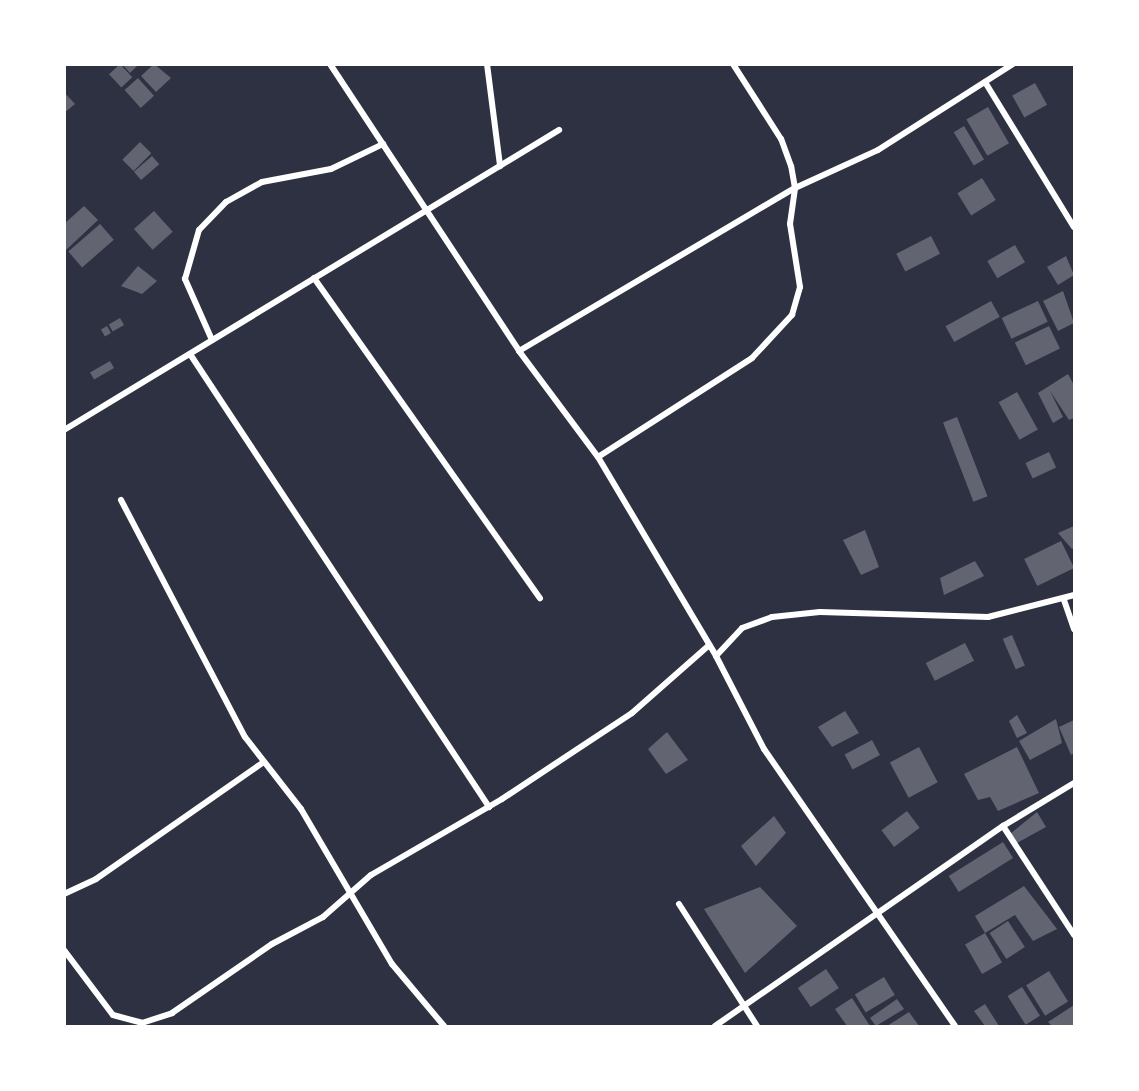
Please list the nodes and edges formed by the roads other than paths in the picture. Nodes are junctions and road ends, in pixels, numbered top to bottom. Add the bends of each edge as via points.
1 (330, 64) edge
2 (487, 64) edge
3 (734, 64) edge
4 (1013, 64) edge
5 (985, 82) junction
6 (559, 130) dead end
7 (383, 144) junction
8 (500, 166) junction
9 (795, 188) junction
10 (425, 210) junction
11 (1074, 227) edge
12 (314, 278) junction
13 (212, 340) junction
14 (519, 351) junction
15 (190, 354) junction
16 (64, 430) edge
17 (598, 458) junction
18 (121, 500) dead end
19 (1074, 595) edge
20 (540, 598) dead end
21 (1064, 600) junction
22 (1074, 628) edge
23 (709, 645) junction
24 (716, 656) junction
25 (262, 763) junction
26 (1074, 783) edge
27 (489, 807) junction
28 (1003, 826) junction
29 (64, 894) edge
30 (351, 894) junction
31 (679, 904) dead end
32 (875, 913) junction
33 (1074, 935) edge
34 (64, 950) edge
35 (747, 1005) junction
36 (444, 1026) edge
37 (714, 1026) edge
38 (757, 1026) edge
39 (955, 1026) edge

1 - 7 street
2 - 8 street
3 - 9 street via 781,139
4 - 5 street
5 - 9 street via 878,150
5 - 11 street
6 - 8 street
7 - 10 street
7 - 13 street via 331,169 261,182 226,202 199,230 185,279
8 - 10 street
9 - 14 street
9 - 17 street via 790,224 800,287 792,315 777,336
10 - 12 street
10 - 14 street
12 - 13 street
12 - 20 street
13 - 15 street
14 - 17 street
15 - 16 street
15 - 27 street
17 - 23 street
18 - 25 street
19 - 21 street
21 - 22 street
21 - 24 street via 988,617 820,612 772,617 742,628
23 - 24 street
23 - 27 street via 632,713
24 - 32 street via 764,749
25 - 29 street via 96,879
25 - 30 street via 301,809
26 - 28 street
27 - 30 street via 371,875
28 - 32 street
28 - 33 street
30 - 34 street via 323,917 272,944 172,1013 141,1023 113,1015
30 - 36 street via 392,964
31 - 35 street
32 - 35 street
32 - 39 street
35 - 37 street
35 - 38 street

